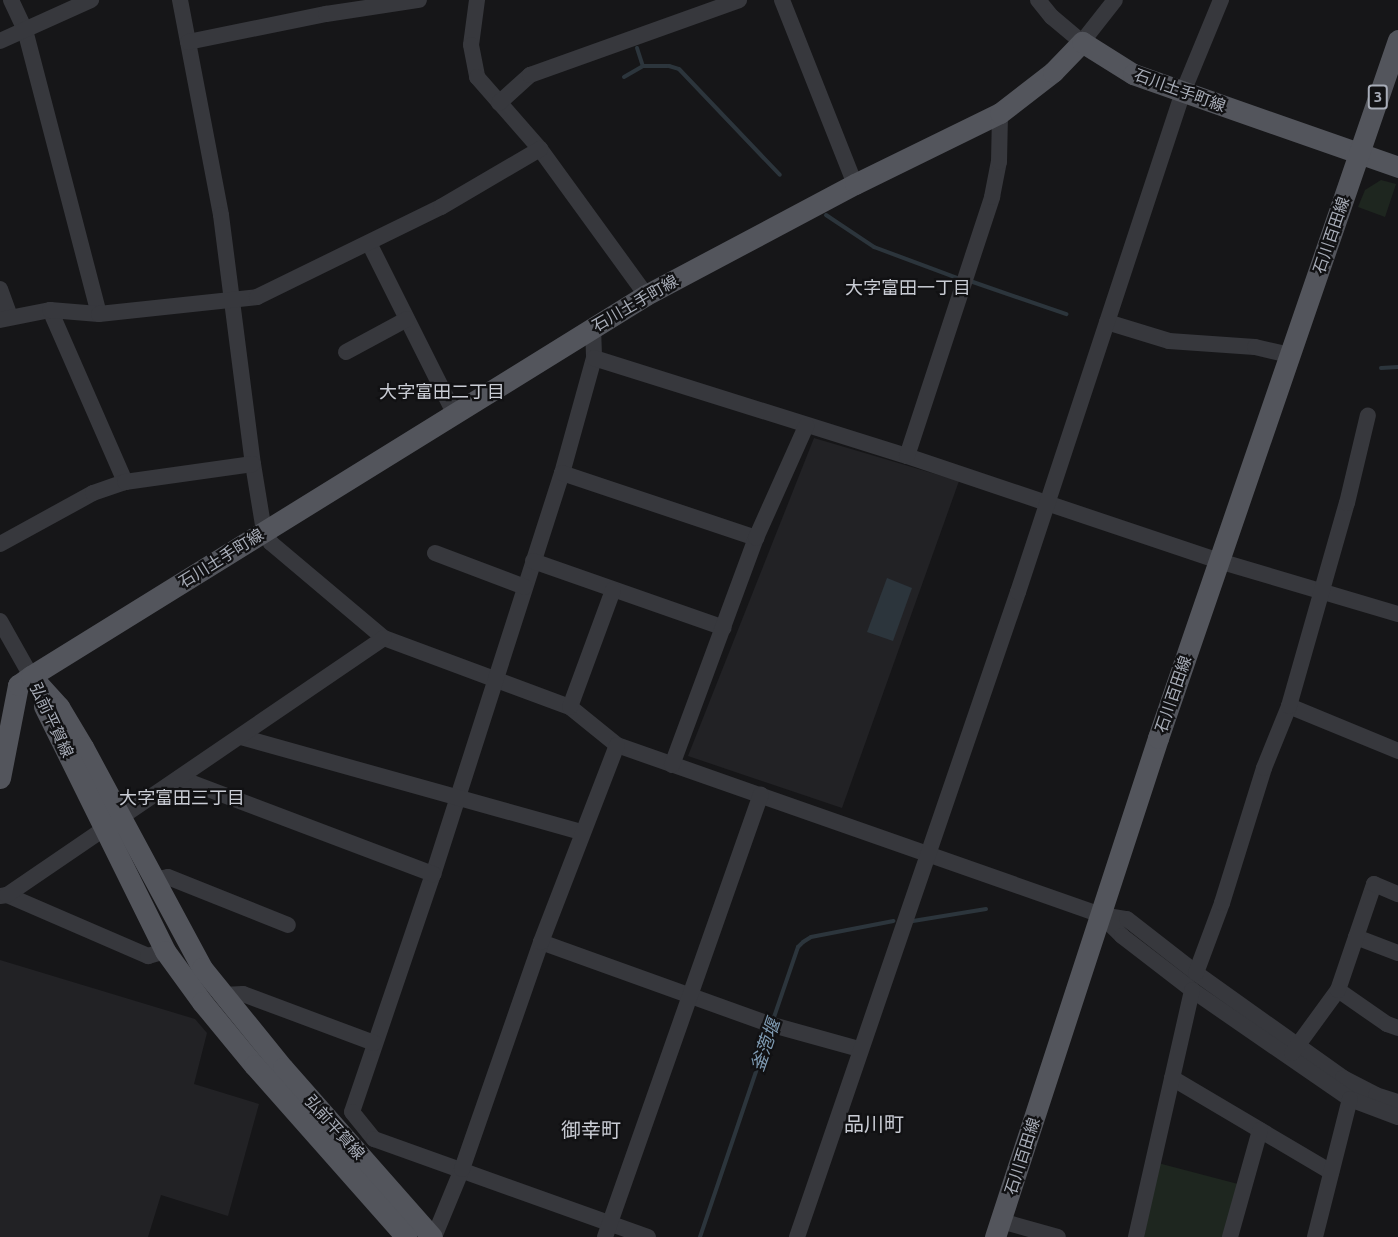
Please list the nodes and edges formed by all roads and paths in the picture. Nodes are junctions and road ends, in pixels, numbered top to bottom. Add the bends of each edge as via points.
1 (11, 0) edge
2 (180, 0) edge
3 (419, 0) edge
4 (477, 0) edge
5 (739, 0) edge
6 (782, 0) edge
7 (1038, 0) edge
8 (1115, 0) edge
9 (1221, 0) edge
10 (82, 2) edge
11 (25, 30) junction
12 (1398, 40) edge
13 (0, 41) edge
14 (188, 42) junction
15 (1082, 42) junction
16 (1183, 92) junction
17 (499, 103) junction
18 (1000, 113) junction
19 (540, 149) junction
20 (1359, 154) junction
21 (1398, 167) edge
22 (855, 184) junction
23 (369, 243) junction
24 (0, 289) edge
25 (646, 295) junction
26 (233, 300) junction
27 (50, 310) junction
28 (99, 314) junction
29 (5, 318) edge
30 (407, 320) junction
31 (1107, 322) junction
32 (592, 327) junction
33 (346, 351) dead end
34 (1289, 355) junction
35 (594, 358) junction
36 (454, 413) junction
37 (1368, 415) dead end
38 (806, 426) junction
39 (907, 456) junction
40 (253, 464) junction
41 (562, 473) junction
42 (125, 482) junction
43 (1046, 504) junction
44 (264, 531) junction
45 (756, 538) junction
46 (0, 544) edge
47 (435, 553) dead end
48 (533, 561) junction
49 (1219, 561) junction
50 (525, 588) junction
51 (613, 590) junction
52 (1321, 591) junction
53 (1398, 614) edge
54 (0, 621) edge
55 (724, 628) junction
56 (384, 638) junction
57 (31, 676) junction
58 (496, 678) junction
59 (570, 706) junction
60 (1289, 706) junction
61 (241, 736) junction
62 (617, 745) junction
63 (1398, 752) edge
64 (672, 765) junction
65 (0, 778) edge
66 (179, 778) junction
67 (457, 795) junction
68 (761, 795) junction
69 (113, 823) junction
70 (582, 832) junction
71 (927, 856) junction
72 (433, 874) junction
73 (154, 880) junction
74 (1398, 894) edge
75 (4, 896) edge
76 (1101, 915) junction
77 (288, 925) dead end
78 (1356, 937) junction
79 (541, 942) junction
80 (165, 951) junction
81 (1398, 953) edge
82 (1196, 973) junction
83 (1192, 990) junction
84 (1338, 990) junction
85 (223, 994) junction
86 (689, 996) junction
87 (1398, 1028) edge
88 (374, 1043) junction
89 (859, 1049) junction
90 (1293, 1051) junction
91 (1172, 1078) junction
92 (1350, 1099) junction
93 (1398, 1102) edge
94 (1398, 1117) edge
95 (1260, 1130) junction
96 (462, 1169) junction
97 (1331, 1172) junction
98 (998, 1229) edge
99 (607, 1231) edge
100 (406, 1237) edge
101 (433, 1237) edge
102 (648, 1237) edge
103 (797, 1237) edge
104 (1058, 1237) edge
105 (1136, 1237) edge
106 (1230, 1237) edge
107 (1315, 1237) edge

1 - 11 street
2 - 14 street
3 - 14 street
4 - 17 street via 471,45 477,77
5 - 17 street via 531,75
6 - 22 street
7 - 15 street
8 - 15 street
9 - 16 street
10 - 11 street
11 - 13 street
11 - 28 street
12 - 20 main road, 3
14 - 26 street
15 - 16 main road, 石川土手町線 via 1133,74
15 - 18 main road, 石川土手町線 via 1053,72
16 - 20 main road, 石川土手町線
16 - 31 street
17 - 19 street
18 - 22 main road, 石川土手町線
18 - 39 street via 999,162 984,224
19 - 23 street via 441,207
19 - 25 street
20 - 21 main road, 石川土手町線
20 - 34 main road, 石川百田線
22 - 25 main road, 石川土手町線
23 - 26 street via 257,297
23 - 30 street
24 - 29 street
25 - 32 main road, 石川土手町線
26 - 28 street
26 - 40 street
27 - 28 street
27 - 29 street
27 - 42 street
30 - 33 street
30 - 36 street
31 - 34 street via 1169,341 1255,348
31 - 43 street
32 - 35 street
32 - 36 main road, 石川土手町線
34 - 49 main road, 石川百田線
35 - 38 street
35 - 41 street
36 - 44 main road, 石川土手町線
37 - 52 street
38 - 39 street
38 - 45 street
39 - 43 street
40 - 42 street
40 - 44 street
41 - 45 street
41 - 48 street
42 - 46 street via 93,493
43 - 49 street
43 - 71 street
44 - 56 street via 271,543
44 - 57 main road, 石川土手町線
45 - 55 street
47 - 50 street
48 - 50 street
48 - 51 street
49 - 52 street
49 - 76 main road, 石川百田線
50 - 58 street
51 - 55 street
51 - 59 street
52 - 53 street
52 - 60 street
54 - 57 street
55 - 64 street
56 - 58 street
56 - 61 street
57 - 65 main road, 石川土手町線 via 18,685
57 - 69 main road, 弘前平賀線
58 - 59 street
58 - 67 street
59 - 62 street
60 - 63 street
60 - 82 street via 1264,768
61 - 66 street
61 - 67 street
62 - 64 street
62 - 70 street
64 - 68 street
66 - 69 street
66 - 72 street
67 - 70 street
67 - 72 street
68 - 71 street
68 - 86 street
69 - 73 main road, 弘前平賀線
69 - 75 street
69 - 80 main road, 弘前平賀線
70 - 79 street
71 - 76 street
71 - 89 street
72 - 88 street
73 - 77 street via 168,877
73 - 85 main road, 弘前平賀線 via 182,934
74 - 78 street via 1374,884
75 - 80 street via 148,956
76 - 82 street via 1127,919
76 - 83 street
76 - 98 main road, 石川百田線
78 - 81 street
78 - 84 street
79 - 86 street
79 - 96 street
80 - 100 main road, 弘前平賀線 via 254,1065
82 - 90 street
83 - 90 street
83 - 91 street
84 - 87 street
84 - 90 street
85 - 88 street via 243,994
85 - 101 main road, 弘前平賀線
86 - 89 street via 771,1025
86 - 99 street
88 - 96 street via 352,1112 374,1139
89 - 103 street
90 - 92 street
90 - 93 street via 1376,1095
91 - 95 street
91 - 105 street
92 - 94 street
92 - 97 street
95 - 97 street
95 - 106 street
96 - 99 street
96 - 101 street
97 - 107 street
98 - 104 street
99 - 102 street

